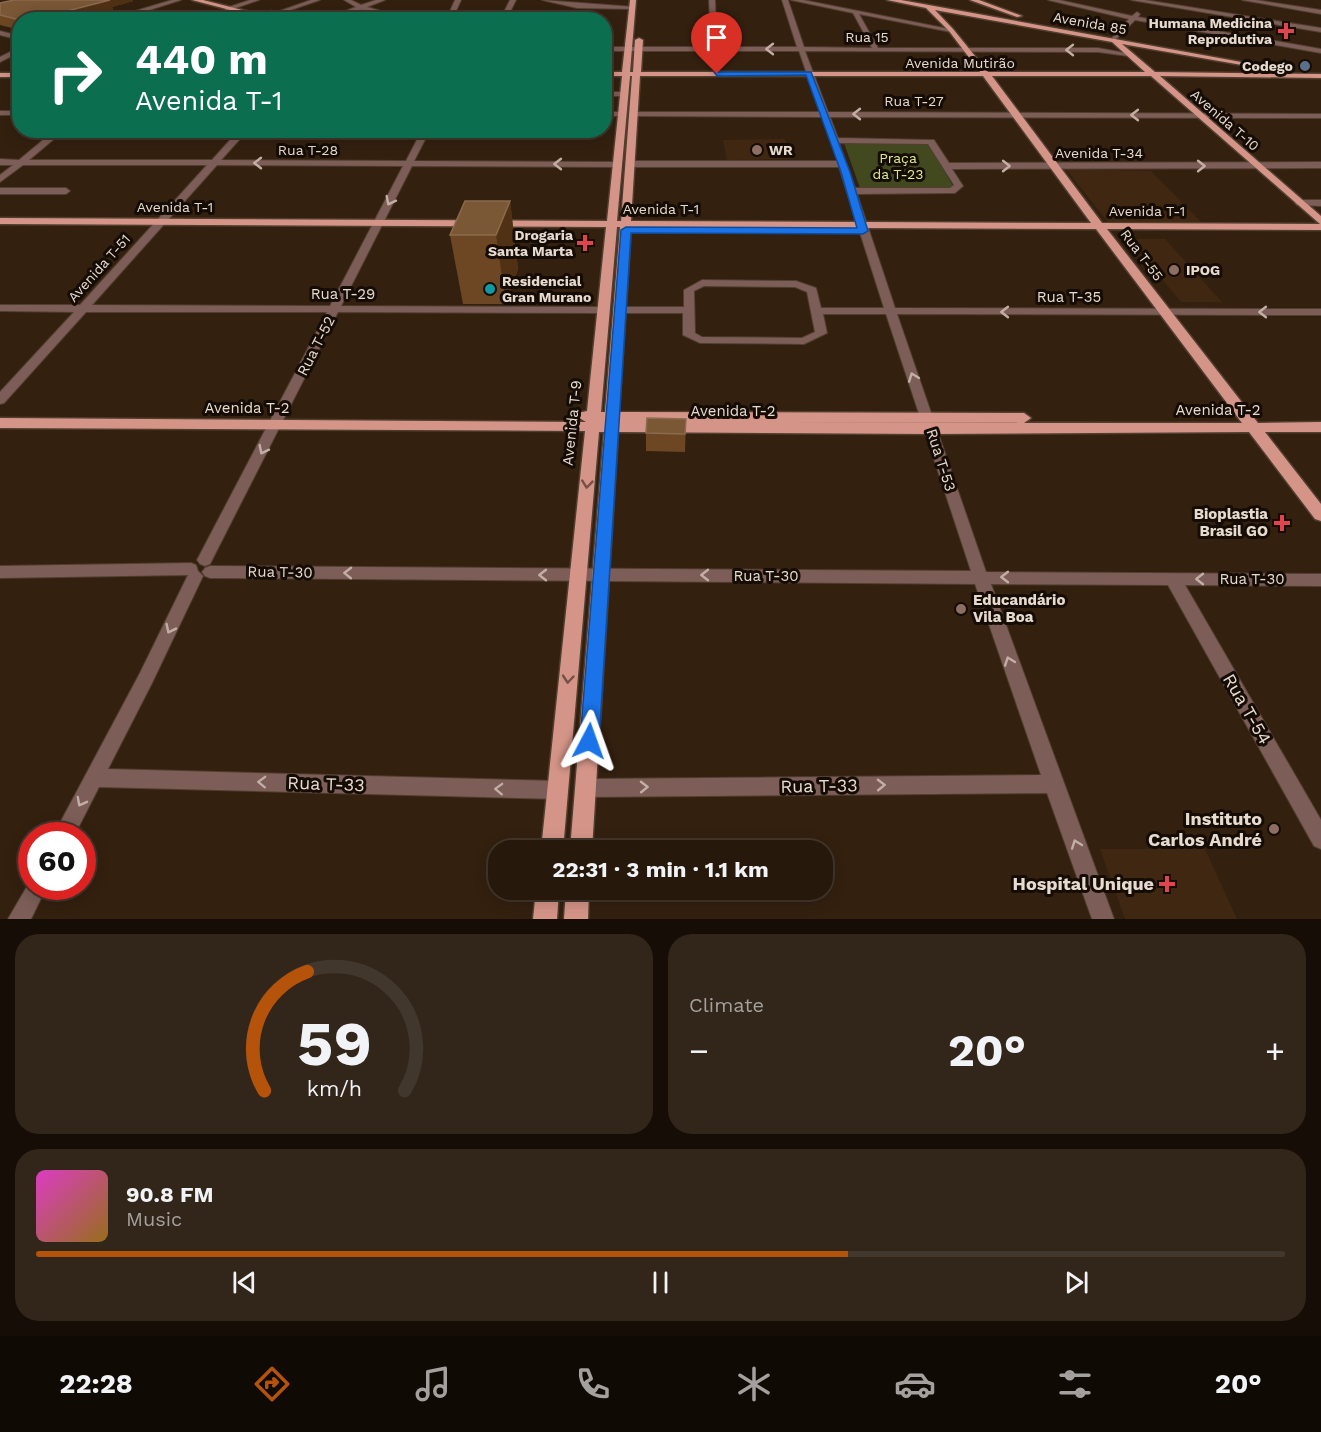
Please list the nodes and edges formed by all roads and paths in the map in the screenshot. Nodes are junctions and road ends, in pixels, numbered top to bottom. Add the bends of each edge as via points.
1 (170, 0) edge
2 (178, 0) edge
3 (195, 0) edge
4 (215, 0) edge
5 (256, 0) edge
6 (317, 0) edge
7 (346, 0) edge
8 (382, 0) edge
9 (546, 0) edge
10 (712, 0) edge
11 (794, 0) edge
12 (890, 0) edge
13 (907, 0) edge
14 (961, 0) edge
15 (1051, 0) edge
16 (1134, 0) edge
17 (1245, 0) edge
18 (1150, 1) edge
19 (804, 2) junction
20 (633, 3) edge
21 (785, 3) edge
22 (238, 5) junction
23 (577, 5) edge
24 (360, 7) junction
25 (928, 7) junction
26 (231, 8) junction
27 (971, 8) edge
28 (958, 9) junction
29 (948, 11) junction
30 (130, 12) joint
31 (225, 12) edge
32 (251, 12) edge
33 (260, 12) edge
34 (288, 12) edge
35 (347, 12) edge
36 (379, 12) edge
37 (1321, 12) edge
38 (856, 15) junction
39 (938, 15) junction
40 (1133, 18) junction
41 (1068, 29) junction
42 (640, 30) dead end
43 (951, 30) junction
44 (1321, 30) edge
45 (1115, 40) junction
46 (1138, 46) junction
47 (12, 49) edge
48 (612, 49) edge
49 (714, 49) junction
50 (803, 49) junction
51 (876, 49) junction
52 (628, 50) junction
53 (638, 50) junction
54 (966, 50) junction
55 (1321, 51) edge
56 (1126, 52) junction
57 (0, 60) edge
58 (1250, 69) junction
59 (637, 75) junction
60 (809, 75) junction
61 (986, 75) junction
62 (1153, 75) junction
63 (612, 76) edge
64 (627, 76) junction
65 (1320, 76) edge
66 (612, 94) edge
67 (624, 94) junction
68 (612, 114) edge
69 (622, 114) junction
70 (634, 114) junction
71 (824, 114) junction
72 (1018, 115) junction
73 (1197, 115) junction
74 (1321, 116) edge
75 (52, 138) edge
76 (237, 138) edge
77 (422, 138) edge
78 (833, 140) junction
79 (0, 162) edge
80 (21, 162) junction
81 (215, 163) junction
82 (409, 163) junction
83 (616, 164) junction
84 (631, 164) junction
85 (843, 164) junction
86 (1321, 165) edge
87 (947, 166) junction
88 (1054, 166) junction
89 (1254, 166) junction
90 (0, 179) edge
91 (0, 191) edge
92 (66, 191) dead end
93 (852, 191) junction
94 (1299, 203) junction
95 (1321, 203) edge
96 (0, 221) edge
97 (1321, 221) edge
98 (158, 226) junction
99 (377, 226) junction
100 (611, 227) junction
101 (626, 227) junction
102 (1321, 227) edge
103 (862, 228) junction
104 (0, 229) edge
105 (1101, 229) junction
106 (1321, 233) edge
107 (0, 308) edge
108 (83, 308) junction
109 (334, 309) junction
110 (603, 310) junction
111 (621, 310) junction
112 (688, 310) junction
113 (816, 311) junction
114 (890, 312) junction
115 (1164, 312) junction
116 (1321, 312) edge
117 (0, 400) edge
118 (0, 414) edge
119 (278, 420) junction
120 (1321, 420) edge
121 (593, 421) junction
122 (613, 421) junction
123 (0, 423) edge
124 (929, 423) junction
125 (1250, 423) junction
126 (1321, 427) edge
127 (1321, 515) edge
128 (200, 569) junction
129 (0, 572) edge
130 (577, 575) junction
131 (602, 575) junction
132 (979, 577) junction
133 (1173, 579) junction
134 (1321, 580) edge
135 (93, 778) junction
136 (1053, 784) junction
137 (586, 788) junction
138 (558, 790) junction
139 (70, 822) edge
140 (1321, 839) edge
141 (553, 840) edge
142 (582, 840) edge
143 (30, 900) edge
144 (547, 900) edge
145 (577, 900) edge
146 (20, 919) edge
147 (545, 919) edge
148 (576, 919) edge
149 (1103, 919) edge

1 - 30 street
2 - 30 street
3 - 26 main road
4 - 22 main road
5 - 22 street
6 - 34 street
7 - 24 street
8 - 24 street
9 - 23 street
10 - 49 street
11 - 19 street
12 - 25 main road, Avenida 85
13 - 28 main road, Avenida 85
14 - 27 main road
15 - 40 street
16 - 18 street
17 - 37 street
18 - 40 street
18 - 44 street
19 - 21 street
19 - 38 street
20 - 23 street
20 - 52 main road, Avenida T-9
21 - 50 street, Rua T-53
22 - 26 street
22 - 33 main road
24 - 35 street
24 - 36 street
25 - 29 main road, Avenida 85
25 - 39 main road, Rua T-55
26 - 31 street
26 - 32 main road
27 - 28 main road, Avenida 85
27 - 29 main road, Avenida 85
27 - 41 main road, Avenida 85
27 - 41 main road
27 - 45 main road, Avenida 85
28 - 29 main road
29 - 39 main road
38 - 43 street
38 - 51 street
39 - 43 main road, Rua T-55
40 - 45 street
40 - 55 street
41 - 45 main road, Avenida 85
42 - 53 main road
43 - 54 main road, Rua T-55
45 - 46 main road, Avenida 85
45 - 56 main road, Avenida T-10
45 - 65 main road, Avenida 85
46 - 56 main road via 1127,46
46 - 58 main road, Avenida 85
47 - 57 street
48 - 52 street, Rua 15
50 -> 49 street, Rua 15
49 - 53 street, Rua 15
50 - 51 street, Rua 15
50 - 60 street, Rua T-53
51 - 54 street, Rua 15
52 - 53 street, Rua 15
52 - 64 main road, Avenida T-9
53 - 59 main road
56 -> 54 street, Rua 15
54 - 61 main road, Rua T-55
56 - 62 main road, Avenida T-10
58 - 62 main road, Avenida Mutirão
58 - 65 main road, Avenida Mutirão
59 - 60 main road, Avenida Mutirão
59 - 64 main road, Avenida Mutirão
59 - 70 main road
60 - 61 main road, Avenida Mutirão
60 - 71 street, Rua T-53
61 - 62 main road, Avenida Mutirão
61 - 72 main road, Rua T-55
62 - 65 main road, Avenida Mutirão
62 - 73 main road, Avenida T-10
63 - 64 main road, Avenida Mutirão
64 - 67 main road, Avenida T-9
66 - 67 street
67 - 69 main road, Avenida T-9
68 - 69 street
69 - 83 main road, Avenida T-9
70 - 71 street, Rua T-27
70 - 84 main road
72 -> 71 street, Rua T-27
71 - 78 street, Rua T-53
73 -> 72 street, Rua T-27
72 - 88 main road, Rua T-55
73 - 74 street, Rua T-27
73 - 89 main road, Avenida T-10
75 - 80 street
76 - 81 street, Avenida T-51
77 - 82 street, Rua T-52
78 - 85 street, Rua T-53
78 - 87 street via 931,142
79 - 80 street, Rua T-28
80 - 81 street, Rua T-28
80 - 90 street
82 -> 81 street, Rua T-28
81 - 98 street, Avenida T-51
83 -> 82 street, Rua T-28
82 -> 99 street, Rua T-52
83 - 100 main road, Avenida T-9
84 - 85 street
84 - 101 main road
85 - 93 street, Rua T-53
86 - 89 street, Avenida T-34
87 -> 88 street, Avenida T-34
87 - 93 street via 959,186 952,191
88 -> 89 street, Avenida T-34
88 - 105 main road, Rua T-55
89 - 94 main road, Avenida T-10
91 - 92 street
93 - 103 street, Rua T-53
94 - 95 street
94 - 97 main road, Avenida T-10
96 - 98 main road, Avenida T-1
98 - 99 main road, Avenida T-1
98 - 104 main road, Avenida T-1
98 - 108 street, Avenida T-51
99 - 100 main road, Avenida T-1
99 - 109 street, Rua T-52
100 - 101 main road, Avenida T-1
100 - 110 main road, Avenida T-9
101 - 103 main road, Avenida T-1
101 - 111 main road
102 - 105 main road, Avenida T-1
103 - 105 main road, Avenida T-1
103 - 114 street, Rua T-53
105 - 106 main road, Avenida T-1
105 - 115 main road, Rua T-55
107 - 108 street, Rua T-29
108 - 109 street, Rua T-29
108 - 117 street, Avenida T-51
109 - 110 street, Rua T-29
109 - 119 street, Rua T-52
110 - 121 main road, Avenida T-9
111 - 112 street
111 - 122 main road
112 - 113 street via 689,290 702,283 796,284 812,290
112 - 113 street via 689,334 699,340 804,341 821,333
113 - 114 street, Rua T-35
115 -> 114 street, Rua T-35
124 -> 114 street, Rua T-53
116 -> 115 street, Rua T-35
115 - 125 main road, Rua T-55
118 - 119 main road, Avenida T-2
119 - 121 main road, Avenida T-2
119 - 123 main road, Avenida T-2
119 -> 128 street, Rua T-52
120 - 125 main road, Avenida T-2
121 - 122 main road, Avenida T-2
121 -> 130 main road, Avenida T-9
122 - 124 main road, Avenida T-2
122 - 131 main road
124 - 125 main road, Avenida T-2
124 - 132 street, Rua T-53
125 - 126 main road, Avenida T-2
125 - 127 main road, Rua T-55
128 - 129 street, Rua T-30
130 -> 128 street, Rua T-30
128 -> 135 street, Rua T-52
130 - 131 street, Rua T-30
130 -> 138 main road, Avenida T-9
132 -> 131 street, Rua T-30
131 - 137 main road
133 -> 132 street, Rua T-30
136 -> 132 street, Rua T-53
134 -> 133 street, Rua T-30
133 - 140 street, Rua T-54
138 -> 135 street, Rua T-33
135 -> 139 street, Rua T-52
137 -> 136 street, Rua T-33
149 -> 136 street, Rua T-53
137 - 142 main road
138 - 141 main road, Avenida T-9
143 - 146 street
144 - 147 main road
145 - 148 main road

